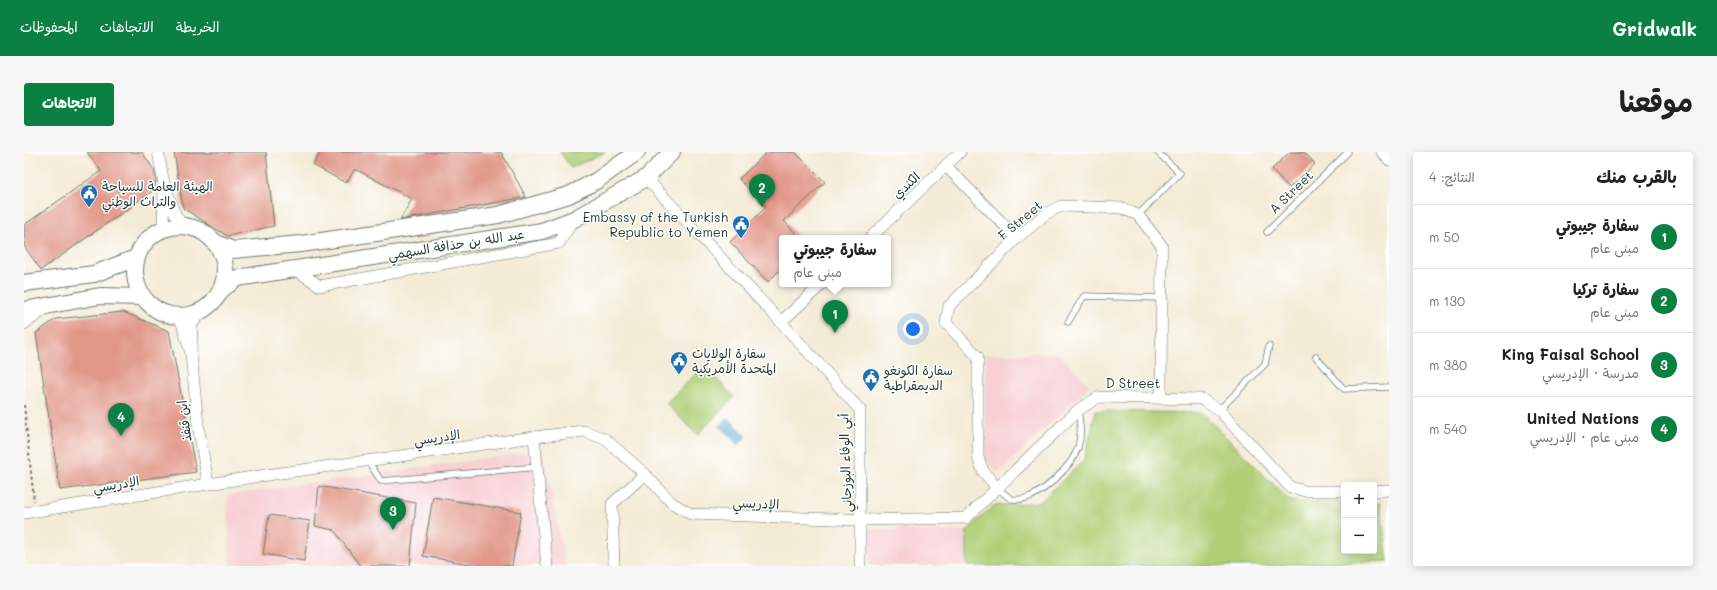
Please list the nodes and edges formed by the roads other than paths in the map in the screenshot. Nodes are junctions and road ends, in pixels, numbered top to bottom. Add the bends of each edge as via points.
1 (158, 152) edge
2 (637, 152) edge
3 (672, 152) edge
4 (960, 152) edge
5 (1157, 152) edge
6 (1348, 152) edge
7 (1382, 152) edge
8 (1389, 160) edge
9 (946, 166) junction
10 (646, 178) junction
11 (164, 184) junction
12 (1138, 215) junction
13 (184, 226) junction
14 (163, 229) junction
15 (1267, 232) dead end
16 (873, 235) edge
17 (1017, 238) junction
18 (214, 242) junction
19 (136, 258) junction
20 (24, 283) edge
21 (819, 287) edge
22 (221, 290) junction
23 (142, 297) junction
24 (1162, 298) junction
25 (50, 306) junction
26 (24, 310) edge
27 (202, 311) junction
28 (176, 317) junction
29 (781, 322) junction
30 (1068, 322) dead end
31 (24, 324) edge
32 (1269, 346) dead end
33 (191, 354) junction
34 (1316, 358) dead end
35 (1389, 387) edge
36 (1161, 397) junction
37 (1078, 410) junction
38 (1219, 410) junction
39 (534, 437) junction
40 (368, 461) junction
41 (538, 467) junction
42 (645, 474) junction
43 (208, 484) junction
44 (997, 488) junction
45 (1377, 490) edge
46 (1389, 490) edge
47 (1341, 491) edge
48 (29, 512) edge
49 (861, 520) junction
50 (547, 566) edge
51 (614, 566) edge
52 (860, 566) edge

1 - 11 street
2 - 18 street, عبد الله بن حذافة السهمي via 596,181 569,195 498,215 301,244 233,250
3 - 10 street, عبد الله بن حذافة السهمي
4 - 9 street, الكندي
5 - 12 lane via 1180,173
6 - 15 lane, A Street
7 - 8 street
9 - 16 street, الكندي
9 - 17 street
10 - 22 street, عبد الله بن حذافة السهمي via 574,219 542,231 237,278
10 - 29 street, أبي الوفاء البوزجاني
11 - 13 street via 175,214
11 - 14 street
12 - 17 street, F Street via 1122,208 1061,206 1047,213
12 - 24 street via 1162,246
13 - 14 street
13 - 18 street via 206,234
14 - 19 street via 142,246
17 - 44 street, F Street via 949,306 946,323 978,357 978,456 983,471
18 - 22 street via 221,253 224,265
19 - 20 street via 94,274
19 - 23 street via 135,278
21 - 29 street
22 - 27 street via 213,302
23 - 25 street via 100,296
23 - 28 street via 163,314
24 - 30 lane via 1084,296
24 - 36 street
25 - 26 street
25 - 31 street
27 - 28 street via 190,316
27 - 33 street via 192,324
28 - 33 street via 182,323
29 - 49 street, أبي الوفاء البوزجاني via 860,410
32 - 38 lane via 1265,364
33 - 43 street, ابن قنفذ via 198,425
34 - 35 lane via 1344,389
36 - 37 street, D Street via 1099,397
36 - 38 street, D Street via 1201,399
37 - 44 street, D Street
37 - 44 lane via 1081,430 1078,448 1068,465 1043,490 1026,498 1011,500
38 - 47 street, D Street via 1290,487 1305,491
39 - 40 street, الإدريسي
39 - 41 street
39 - 42 street, الإدريسي via 584,431 605,439
40 - 41 lane via 381,481
40 - 43 street, الإدريسي
41 - 50 street
42 - 49 street, الإدريسي via 672,503 691,514
42 - 51 street via 612,504
43 - 48 street, الإدريسي
44 - 49 street, D Street via 966,518
45 - 46 street
49 - 52 street, أبي الوفاء البوزجاني

